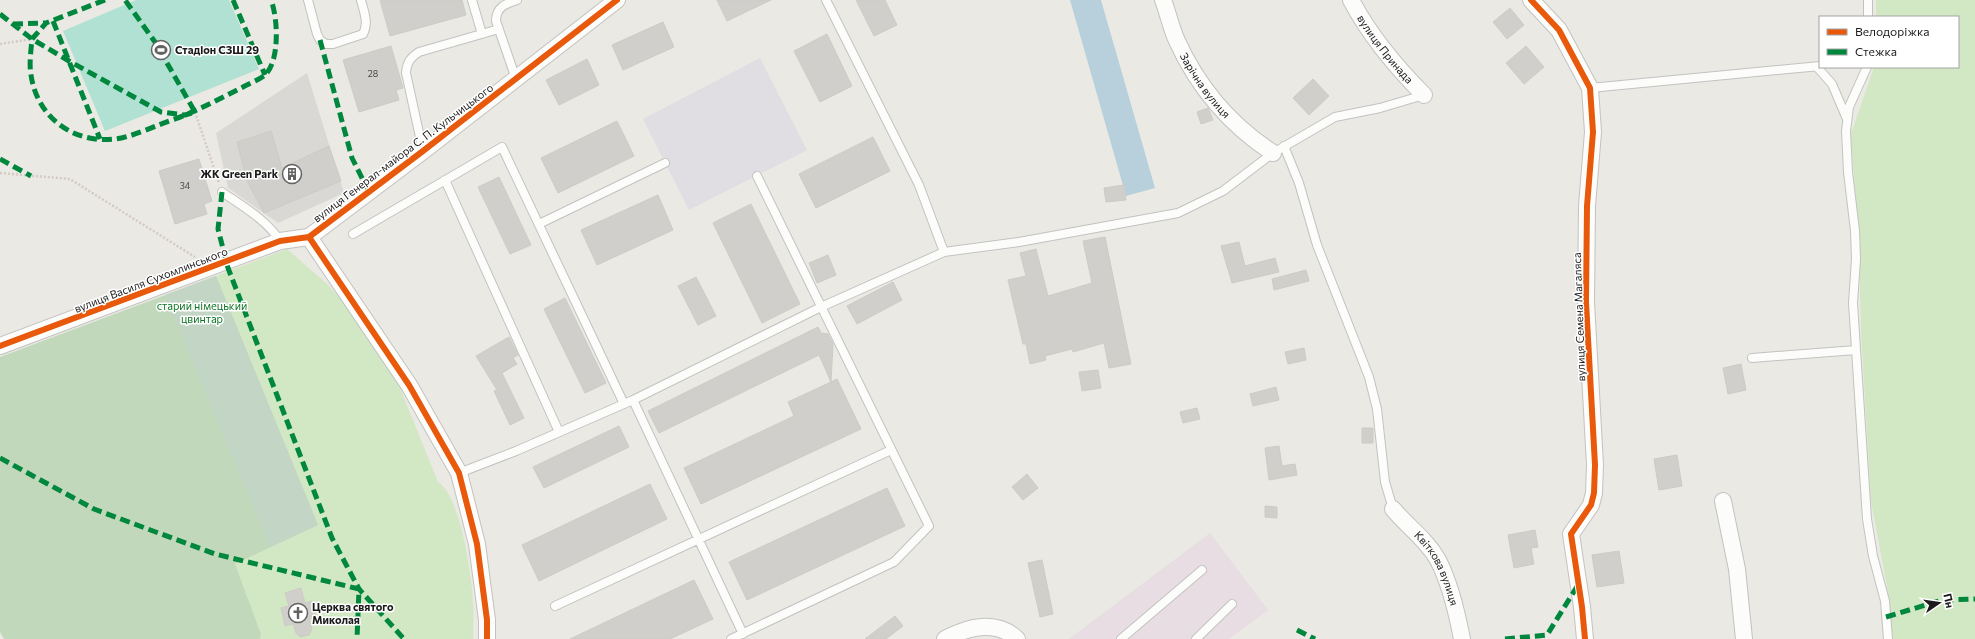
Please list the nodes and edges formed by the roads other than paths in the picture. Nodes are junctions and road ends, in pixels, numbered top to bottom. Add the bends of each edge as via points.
1 (308, 0) edge
2 (360, 0) edge
3 (472, 0) edge
4 (517, 0) edge
5 (617, 0) edge
6 (826, 0) edge
7 (1163, 0) edge
8 (1352, 0) edge
9 (1531, 0) edge
10 (1868, 0) edge
11 (1868, 16) edge
12 (499, 29) junction
13 (482, 34) junction
14 (1818, 66) edge
15 (1820, 68) edge
16 (1867, 68) edge
17 (516, 79) junction
18 (1590, 88) junction
19 (1424, 96) joint
20 (1847, 119) junction
21 (1279, 150) junction
22 (423, 151) junction
23 (665, 163) dead end
24 (757, 176) dead end
25 (445, 180) junction
26 (222, 192) road end
27 (539, 224) junction
28 (353, 234) dead end
29 (309, 236) junction
30 (280, 241) junction
31 (944, 252) junction
32 (821, 307) junction
33 (0, 346) edge
34 (1856, 350) junction
35 (1752, 358) dead end
36 (633, 400) junction
37 (624, 404) junction
38 (559, 432) junction
39 (891, 450) junction
40 (459, 473) junction
41 (1724, 501) dead end
42 (1393, 509) joint
43 (699, 540) junction
44 (1202, 570) dead end
45 (1232, 604) dead end
46 (555, 606) dead end
47 (743, 634) junction
48 (487, 639) edge
49 (731, 639) edge
50 (945, 639) edge
51 (1017, 639) edge
52 (1121, 639) edge
53 (1196, 639) edge
54 (1462, 639) edge
55 (1585, 639) edge
56 (1744, 639) edge
57 (1888, 639) edge

1 - 2 lane via 320,40 326,44 333,44 363,34 366,22
3 - 13 lane
4 - 12 lane via 499,8 496,14
5 - 17 street, вулиця Генерал-майора С. П. Кульчицького
6 - 31 lane via 919,186
7 - 21 street, Зарічна вулиця via 1177,40 1194,74 1217,105 1250,138
8 - 19 street, вулиця Принада via 1360,18 1375,39
9 - 18 street via 1559,30
10 - 11 lane
12 - 13 lane
12 - 17 lane
13 - 22 lane via 419,52 411,57 407,64 406,73
14 - 18 lane
15 - 20 lane via 1832,84
16 - 20 lane via 1849,107
17 - 22 street, вулиця Генерал-майора С. П. Кульчицького
18 - 55 street, вулиця Семена Магаляса via 1593,132 1587,206 1586,302 1595,472 1591,505 1571,534
19 - 21 lane via 1335,117
20 - 34 lane via 1848,172 1855,231 1853,303
21 - 31 lane via 1223,191 1178,213 1019,242
21 - 42 lane via 1298,183 1317,245 1369,377 1377,409 1385,482
22 - 29 street, вулиця Генерал-майора С. П. Кульчицького
23 - 27 lane
24 - 32 lane
25 - 27 lane via 502,147
25 - 28 lane
25 - 38 lane
26 - 30 lane via 266,224
27 - 37 lane
29 - 30 street, вулиця Василя Сухомлинського
29 - 40 street, вулиця Генерал-майора С. П. Кульчицького via 409,384
30 - 33 street, вулиця Василя Сухомлинського
31 - 32 lane
32 - 36 lane
32 - 39 lane
34 - 35 lane
34 - 57 lane via 1867,519 1885,601
36 - 37 lane
36 - 43 lane
37 - 38 lane
38 - 40 lane
39 - 43 lane
39 - 47 lane via 929,526 894,562
40 - 48 street, вулиця Генерал-майора С. П. Кульчицького via 477,544
41 - 56 street via 1737,570
42 - 54 street, Квіткова вулиця via 1438,559 1458,618
43 - 46 lane
43 - 47 lane
44 - 52 lane
45 - 53 lane
47 - 49 lane
50 - 51 street via 976,627 1002,630

